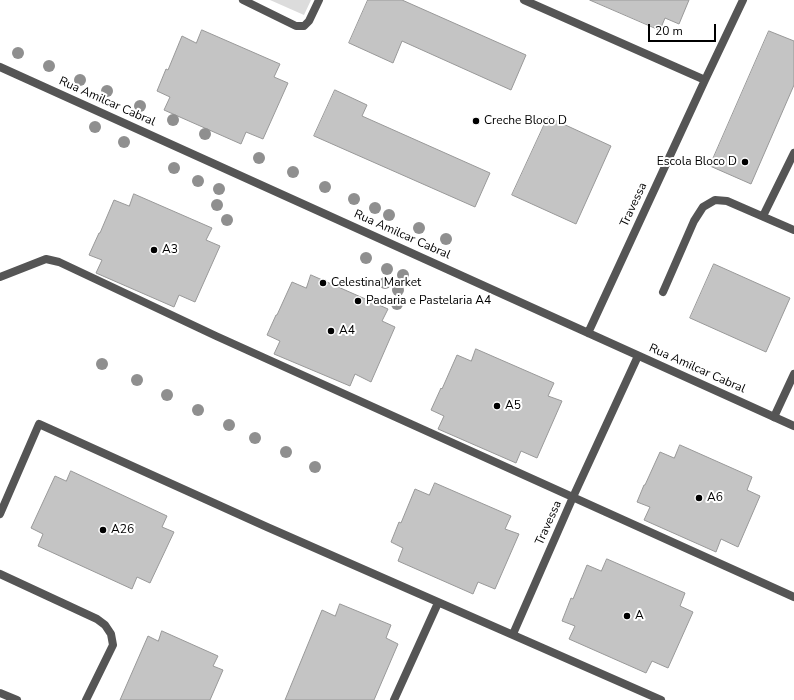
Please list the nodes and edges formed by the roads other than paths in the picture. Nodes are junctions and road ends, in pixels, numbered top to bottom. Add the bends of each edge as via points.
1 (243, 0) edge
2 (319, 0) edge
3 (524, 0) edge
4 (743, 0) edge
5 (0, 67) edge
6 (705, 80) junction
7 (794, 153) edge
8 (763, 216) junction
9 (794, 230) edge
10 (0, 277) edge
11 (663, 292) dead end
12 (588, 333) junction
13 (638, 356) junction
14 (794, 374) edge
15 (774, 417) junction
16 (794, 426) edge
17 (573, 497) junction
18 (0, 514) edge
19 (0, 574) edge
20 (794, 597) edge
21 (438, 603) junction
22 (513, 634) junction
23 (0, 693) edge
24 (17, 700) edge
25 (86, 700) edge
26 (394, 700) edge
27 (659, 700) edge

1 - 2 street via 296,26 304,26 309,21
3 - 6 street
4 - 6 street, Travessa
5 - 12 street, Rua Amilcar Cabral
6 - 12 street, Travessa
7 - 8 street
8 - 9 street
8 - 11 street via 727,201 715,200 704,207 694,221
10 - 17 street via 46,260 59,262
12 - 13 street, Rua Amilcar Cabral
13 - 15 street, Rua Amilcar Cabral
13 - 17 street, Travessa
14 - 15 street
15 - 16 street, Rua Amilcar Cabral
17 - 20 street
17 - 22 street, Travessa
18 - 21 street via 40,424
19 - 25 street via 105,625 111,634 113,645
21 - 22 street
21 - 26 street
22 - 27 street
23 - 24 street

